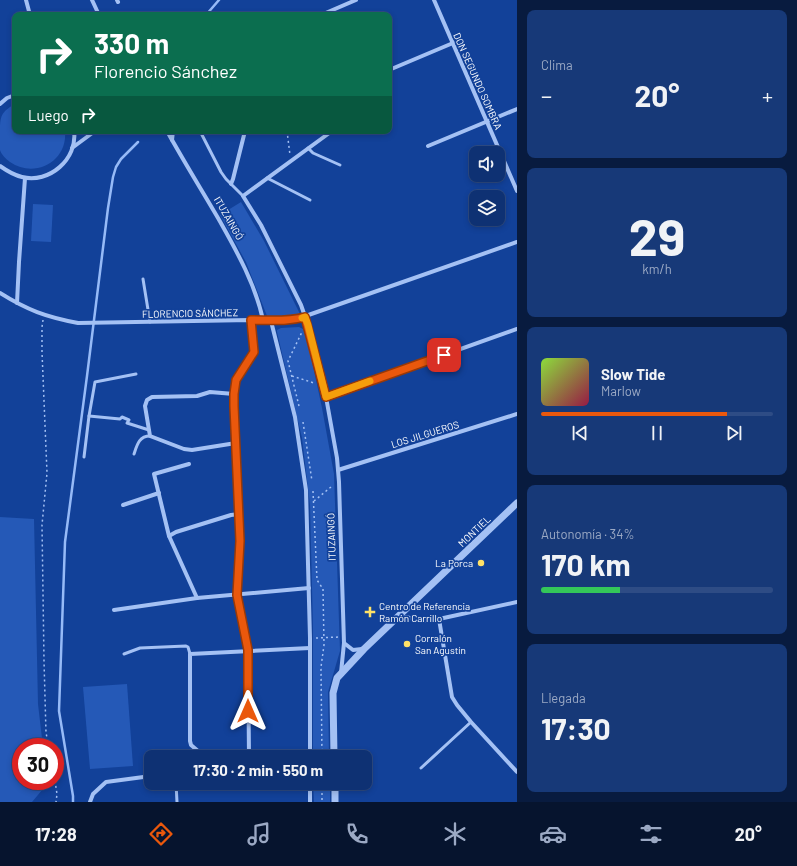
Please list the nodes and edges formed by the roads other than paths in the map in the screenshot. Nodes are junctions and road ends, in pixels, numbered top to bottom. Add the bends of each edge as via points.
1 (26, 0) edge
2 (92, 0) edge
3 (356, 0) edge
4 (434, 0) edge
5 (29, 12) edge
6 (98, 12) edge
7 (327, 12) edge
8 (453, 43) junction
9 (392, 69) edge
10 (12, 96) edge
11 (0, 104) edge
12 (517, 109) edge
13 (488, 122) junction
14 (74, 134) edge
15 (91, 134) edge
16 (168, 134) edge
17 (173, 134) edge
18 (202, 134) edge
19 (244, 134) edge
20 (328, 134) edge
21 (172, 141) junction
22 (428, 146) dead end
23 (72, 148) junction
24 (308, 148) junction
25 (340, 165) dead end
26 (0, 166) edge
27 (25, 178) junction
28 (267, 178) junction
29 (231, 184) junction
30 (517, 191) edge
31 (243, 196) junction
32 (310, 200) dead end
33 (517, 242) edge
34 (143, 279) dead end
35 (0, 292) edge
36 (17, 303) junction
37 (305, 317) junction
38 (251, 320) junction
39 (263, 320) junction
40 (271, 321) junction
41 (150, 322) junction
42 (517, 329) edge
43 (136, 374) dead end
44 (234, 394) junction
45 (326, 397) junction
46 (517, 414) edge
47 (89, 416) junction
48 (149, 430) junction
49 (150, 436) junction
50 (236, 443) junction
51 (134, 454) dead end
52 (84, 457) dead end
53 (189, 464) dead end
54 (338, 470) junction
55 (159, 493) junction
56 (517, 503) edge
57 (123, 505) dead end
58 (239, 514) junction
59 (169, 536) junction
60 (309, 588) junction
61 (237, 595) junction
62 (197, 598) junction
63 (517, 602) edge
64 (114, 610) dead end
65 (400, 616) junction
66 (439, 619) junction
67 (344, 644) junction
68 (310, 648) junction
69 (364, 649) junction
70 (248, 650) junction
71 (124, 654) dead end
72 (190, 654) junction
73 (341, 674) junction
74 (471, 722) junction
75 (197, 750) edge
76 (249, 750) edge
77 (310, 750) edge
78 (334, 750) edge
79 (420, 768) dead end
80 (517, 772) edge
81 (144, 777) edge
82 (176, 790) edge
83 (310, 790) edge
84 (334, 790) edge
85 (90, 802) edge
86 (177, 802) edge
87 (310, 802) edge
88 (335, 802) edge

1 - 5 street
2 - 6 street
3 - 7 street
4 - 8 street, DON SEGUNDO SOMBRA
8 - 9 street
8 - 13 street, DON SEGUNDO SOMBRA
10 - 11 street
12 - 13 street
13 - 22 street
13 - 30 street, DON SEGUNDO SOMBRA
14 - 23 street
15 - 23 street
16 - 21 street, ITUZAINGÓ
17 - 21 street
18 - 29 lane via 221,172
19 - 29 street
20 - 24 street
21 - 39 street, ITUZAINGÓ via 241,259
23 - 27 street via 67,159 58,168 47,175
24 - 25 lane via 313,153
24 - 28 street
26 - 27 street
27 - 36 street
28 - 31 street
28 - 32 lane
29 - 31 lane
31 - 37 street, ITUZAINGÓ via 297,295
33 - 37 street, FLORENCIO SÁNCHEZ
34 - 41 lane
35 - 36 street, FLORENCIO SÁNCHEZ
36 - 41 street, FLORENCIO SÁNCHEZ via 44,315 78,323
37 - 40 street, FLORENCIO SÁNCHEZ
37 - 45 street, ITUZAINGÓ
38 - 39 street, FLORENCIO SÁNCHEZ
38 - 41 street, FLORENCIO SÁNCHEZ
38 - 44 street via 254,352 238,376
39 - 40 street, FLORENCIO SÁNCHEZ
40 - 60 street via 303,467 308,512
42 - 45 street
43 - 47 lane via 95,382
44 - 48 street via 210,392 197,396 149,398 145,406
44 - 50 street
45 - 54 street, ITUZAINGÓ
46 - 54 street, LOS JILGUEROS
47 - 48 lane via 120,419 122,417 129,420 128,423
47 - 52 lane
48 - 49 street
49 - 50 street via 189,450
49 - 51 lane via 145,436 139,441
50 - 58 street
53 - 55 street via 154,474
54 - 67 street, ITUZAINGÓ
55 - 57 street
55 - 59 street
56 - 65 street, MONTIEL
58 - 59 street
58 - 61 street
59 - 62 street
60 - 61 street
60 - 68 street
61 - 62 street
61 - 70 street
62 - 64 street
63 - 66 street
65 - 66 street via 425,621
65 - 69 street, MONTIEL
66 - 74 street via 452,697
67 - 69 street via 352,650
67 - 73 street, ITUZAINGÓ
68 - 70 street
68 - 77 street
69 - 73 street, MONTIEL
70 - 72 street
70 - 76 street
71 - 72 lane via 140,648 186,646
72 - 75 street via 190,741
73 - 78 street, ITUZAINGÓ via 335,682 333,693
74 - 79 lane
74 - 80 street
81 - 85 street via 106,782 93,794
82 - 86 lane
83 - 87 street
84 - 88 street

